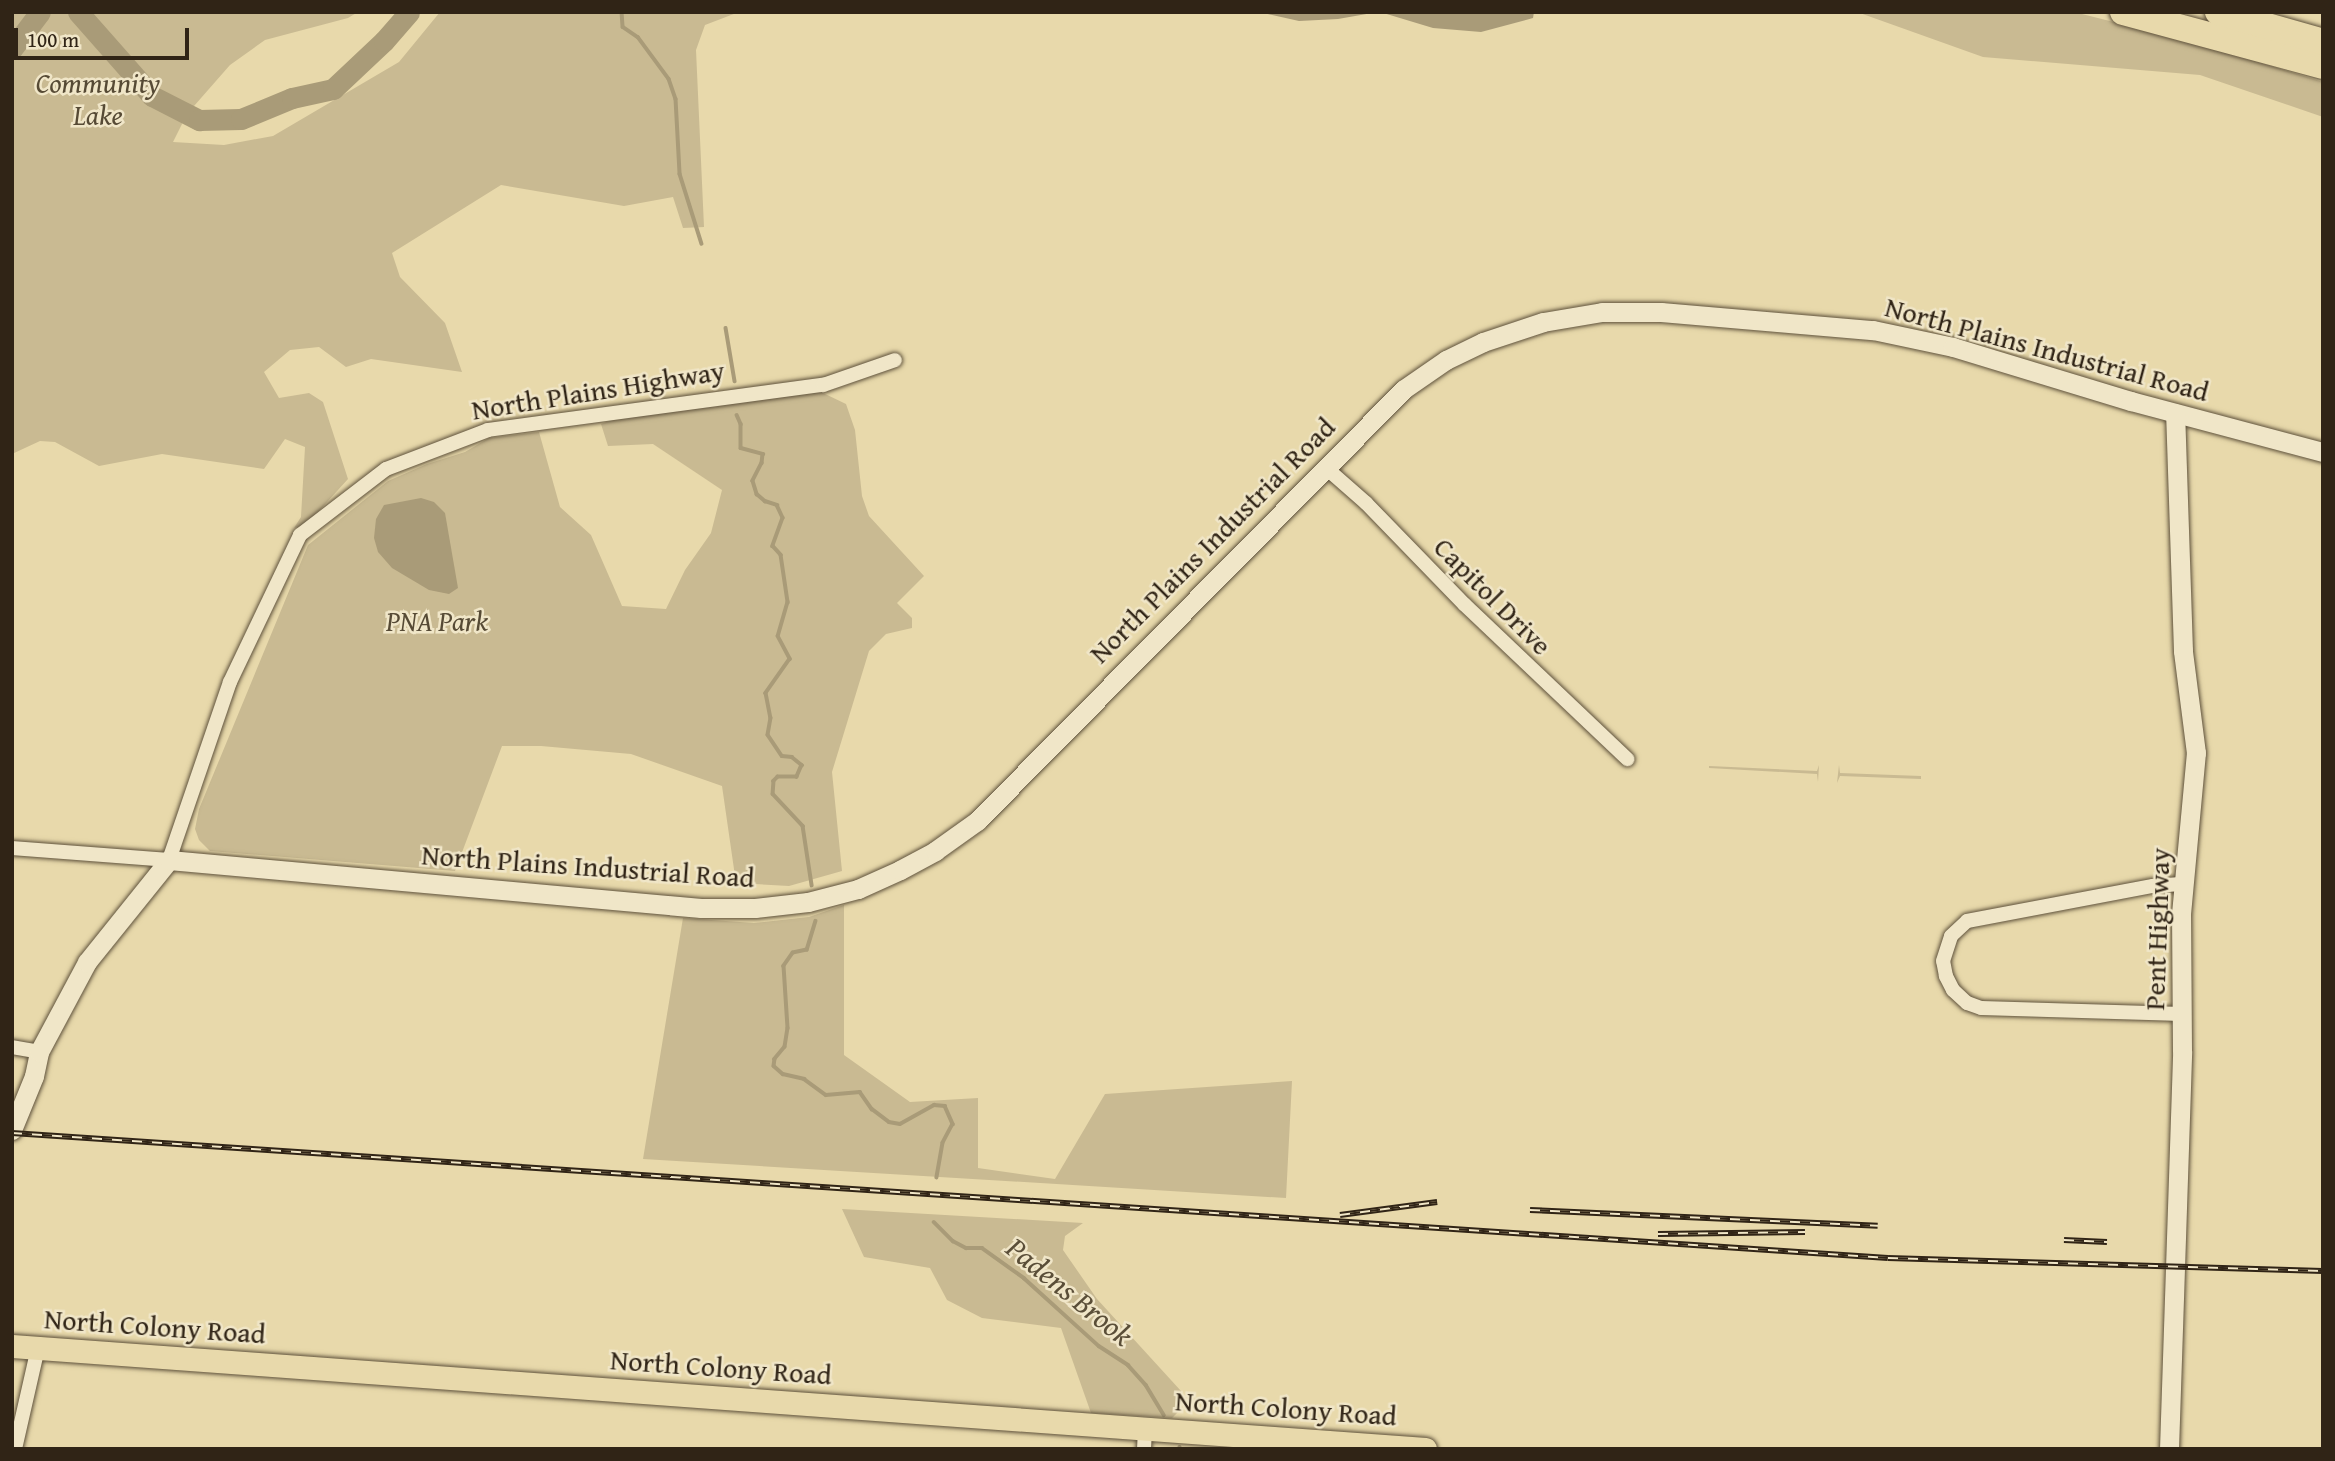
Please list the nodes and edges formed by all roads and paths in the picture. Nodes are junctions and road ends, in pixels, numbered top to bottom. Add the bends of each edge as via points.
1 (2123, 12) edge
2 (2218, 12) edge
3 (2323, 42) edge
4 (2323, 66) edge
5 (895, 360) dead end
6 (2175, 413) junction
7 (2323, 452) edge
8 (1325, 467) junction
9 (1627, 759) dead end
10 (12, 848) edge
11 (169, 860) junction
12 (2184, 884) junction
13 (2182, 1014) junction
14 (12, 1047) edge
15 (36, 1058) junction
16 (12, 1105) edge
17 (12, 1130) edge
18 (12, 1346) edge
19 (38, 1348) junction
20 (1145, 1438) edge
21 (15, 1449) edge
22 (1425, 1449) edge
23 (2169, 1449) edge

1 - 4 highway
2 - 3 highway
5 - 11 street, North Plains Highway via 823,384 488,430 386,469 300,535 230,682
6 - 7 street, North Plains Industrial Road
6 - 8 street, North Plains Industrial Road via 1953,347 1873,330 1661,312 1602,312 1543,322 1446,360 1404,389
6 - 12 street, Pent Highway via 2183,651 2196,753
8 - 9 street, Capitol Drive
8 - 11 street, North Plains Industrial Road via 977,821 935,850 858,889 808,902 701,908
10 - 11 street
11 - 15 street, North Plains Highway via 87,962
12 - 13 street, Pent Highway
12 - 13 street via 1967,921 1951,936 1943,961 1953,990 1981,1009
13 - 23 street, Pent Highway
14 - 15 street
15 - 16 street, North Plains Highway
15 - 17 street, North Plains Highway via 34,1076
18 - 19 main road, North Colony Road
19 - 20 main road, North Colony Road
19 - 21 street
20 - 22 main road, North Colony Road

